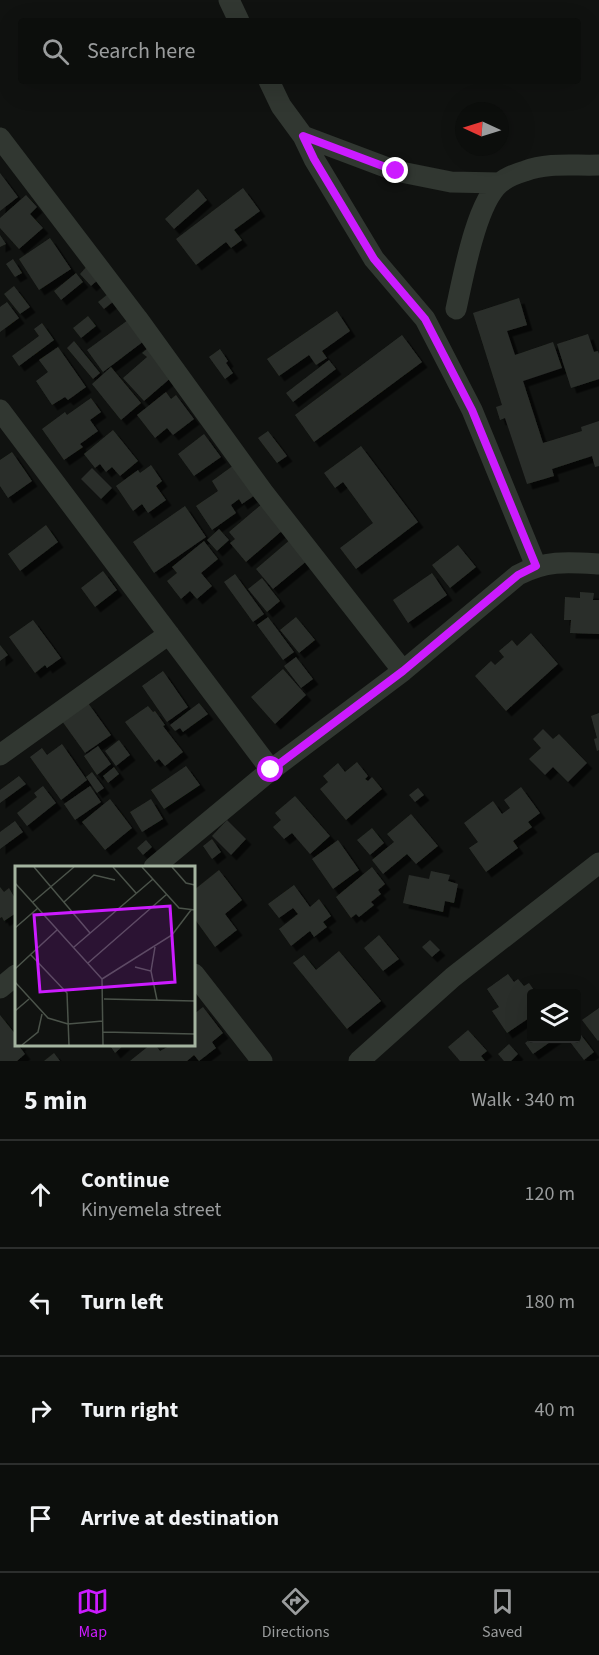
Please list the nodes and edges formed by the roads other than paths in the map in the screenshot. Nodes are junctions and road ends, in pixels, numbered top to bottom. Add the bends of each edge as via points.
1 (229, 0) edge
2 (238, 18) edge
3 (270, 84) edge
4 (303, 136) junction
5 (0, 138) edge
6 (599, 165) edge
7 (500, 183) junction
8 (456, 309) dead end
9 (0, 410) edge
10 (599, 564) edge
11 (536, 566) junction
12 (169, 634) junction
13 (403, 671) junction
14 (0, 755) edge
15 (271, 770) junction
16 (599, 863) edge
17 (155, 866) edge
18 (15, 976) edge
19 (195, 976) edge
20 (0, 988) edge
21 (262, 1061) edge
22 (359, 1061) edge

1 - 2 street
3 - 4 street
4 - 7 street via 396,171 451,182
4 - 11 street via 374,259 425,319 472,410
5 - 13 street via 263,492
6 - 7 street via 526,170
7 - 8 street via 475,228
9 - 12 street
10 - 11 street
11 - 13 street via 518,575
12 - 14 street
12 - 15 street
13 - 15 street
15 - 17 street
16 - 22 street via 453,977
18 - 20 street
19 - 21 street

